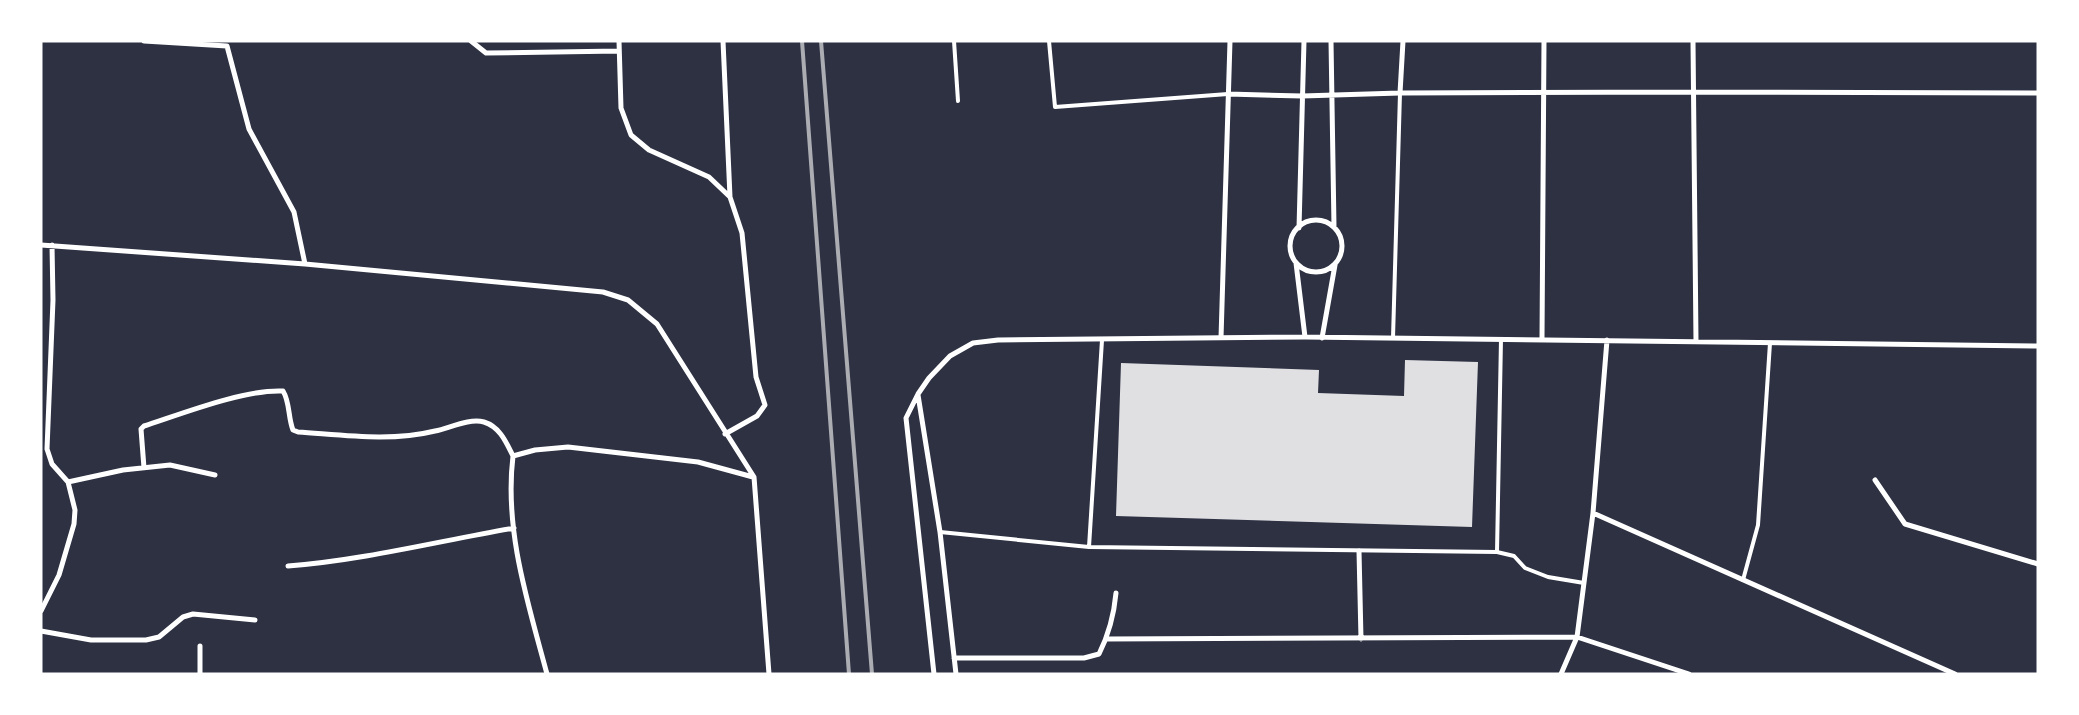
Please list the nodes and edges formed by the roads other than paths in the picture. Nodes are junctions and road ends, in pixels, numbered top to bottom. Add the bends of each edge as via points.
1 (144, 41) edge
2 (471, 41) edge
3 (619, 41) edge
4 (724, 41) edge
5 (954, 41) edge
6 (1049, 41) edge
7 (1230, 41) edge
8 (1304, 41) edge
9 (1332, 41) edge
10 (1403, 41) edge
11 (1544, 41) edge
12 (1693, 41) edge
13 (227, 44) edge
14 (619, 51) junction
15 (1543, 92) junction
16 (1694, 92) junction
17 (1400, 93) junction
18 (2038, 93) edge
19 (1228, 94) junction
20 (1302, 96) junction
21 (1331, 96) junction
22 (958, 100) dead end
23 (730, 197) junction
24 (1334, 227) junction
25 (1299, 228) junction
26 (41, 245) edge
27 (52, 245) junction
28 (1296, 263) junction
29 (305, 264) junction
30 (1335, 265) junction
31 (1305, 337) junction
32 (1221, 338) junction
33 (1322, 338) junction
34 (1393, 338) junction
35 (1500, 339) junction
36 (1542, 339) junction
37 (1102, 340) junction
38 (1606, 340) junction
39 (1696, 341) junction
40 (1770, 343) junction
41 (2038, 346) edge
42 (918, 394) junction
43 (725, 434) junction
44 (513, 456) junction
45 (144, 468) junction
46 (215, 475) dead end
47 (754, 477) junction
48 (1875, 480) dead end
49 (68, 482) junction
50 (1593, 513) junction
51 (514, 528) junction
52 (940, 532) junction
53 (1089, 548) junction
54 (1359, 551) junction
55 (1497, 552) junction
56 (2038, 564) edge
57 (288, 566) dead end
58 (1743, 580) junction
59 (1584, 583) junction
60 (1116, 593) dead end
61 (41, 611) edge
62 (255, 620) dead end
63 (41, 631) edge
64 (1577, 637) junction
65 (1106, 639) junction
66 (1361, 639) junction
67 (200, 646) dead end
68 (954, 658) junction
69 (200, 674) edge
70 (547, 674) edge
71 (769, 674) edge
72 (934, 674) edge
73 (956, 674) edge
74 (1561, 674) edge
75 (1689, 674) edge
76 (1955, 674) edge

1 - 13 street
2 - 14 street via 486,53
3 - 14 street
4 - 23 street
5 - 22 lane
6 - 19 lane via 1055,107
7 - 19 street
8 - 20 street
9 - 21 street
10 - 17 street
11 - 15 street
12 - 16 street
13 - 29 street via 249,129 294,212
14 - 23 street via 621,108 631,135 649,150 709,177
15 - 16 street
15 - 17 street
15 - 36 street
16 - 18 street
16 - 39 street
17 - 21 street
17 - 34 lane
19 - 20 street
19 - 32 street
20 - 21 street
20 - 25 street
21 - 24 street
23 - 43 street via 742,233 756,376 765,405 757,416
24 - 25 street via 1318,220 1309,221
24 - 30 street via 1342,242 1340,258
25 - 28 street via 1291,238 1290,247
26 - 27 street
27 - 29 street
27 - 49 street via 54,300 47,449 52,464
28 - 30 street via 1310,272
28 - 31 street
29 - 43 street via 603,292 628,300 656,324
30 - 33 street
31 - 32 street
31 - 33 street
32 - 37 street
33 - 34 street
34 - 35 street
35 - 36 street
35 - 55 lane
36 - 38 street
37 - 42 street via 974,343 950,356
37 - 53 lane
38 - 39 street
38 - 50 street
39 - 40 street
40 - 41 street
40 - 58 lane via 1758,525
42 - 52 street
42 - 72 street via 906,418
43 - 47 street
44 - 45 street via 502,434 483,422 466,422 433,432 408,435 298,432 290,423 283,391 272,391 228,400 144,426 140,440
44 - 47 street via 568,447 698,462
44 - 51 street via 510,478
45 - 46 street via 170,465
45 - 49 street
47 - 71 street
48 - 56 street via 1905,524
49 - 61 street via 75,510 74,524 60,575
50 - 58 street
50 - 59 street
51 - 57 street via 355,558
51 - 70 street via 521,579
52 - 53 lane
52 - 68 street
53 - 54 lane
54 - 55 lane
54 - 66 street
55 - 59 lane via 1514,556 1525,568 1548,577
58 - 76 street
59 - 64 street
60 - 65 street via 1114,615
62 - 63 street via 193,614 183,617 159,637 146,640 91,640
64 - 66 street
64 - 74 street
64 - 75 street
65 - 66 street
65 - 68 street via 1098,654 1084,658
67 - 69 street
68 - 73 street

